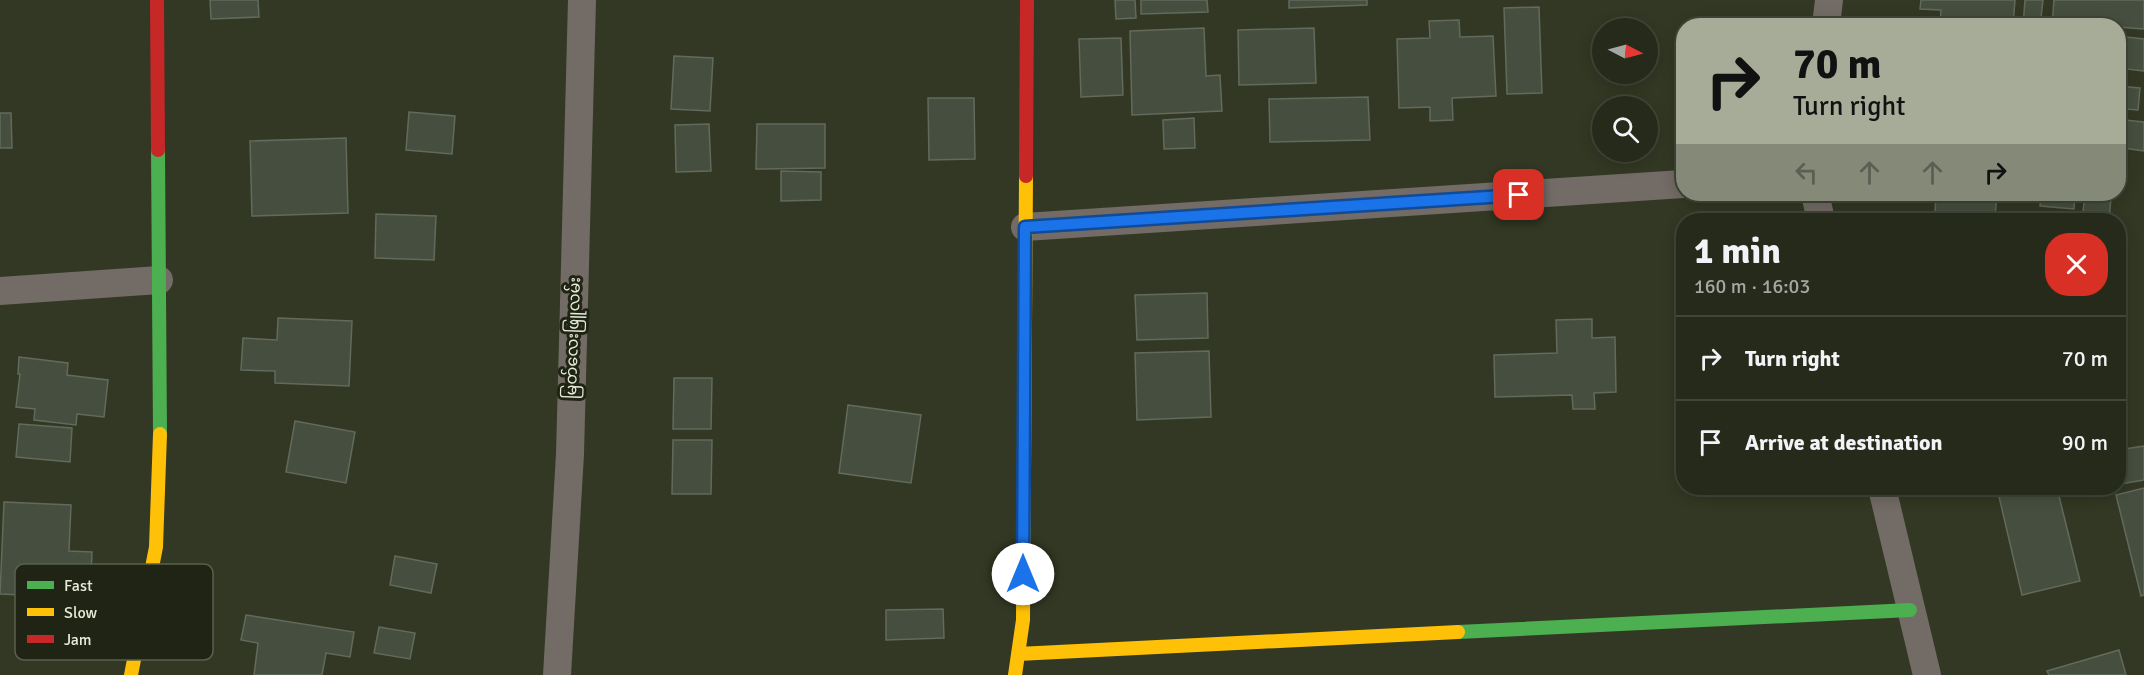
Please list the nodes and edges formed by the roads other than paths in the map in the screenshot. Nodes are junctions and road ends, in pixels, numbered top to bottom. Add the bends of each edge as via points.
1 (158, 0) edge
2 (582, 0) edge
3 (1027, 0) edge
4 (1829, 0) edge
5 (1827, 18) edge
6 (1676, 184) edge
7 (1025, 227) junction
8 (159, 280) junction
9 (0, 291) edge
10 (1884, 495) edge
11 (153, 564) edge
12 (1910, 610) junction
13 (1018, 654) junction
14 (134, 660) edge
15 (131, 675) edge
16 (557, 675) edge
17 (1016, 675) edge
18 (1927, 675) edge

1 - 8 street
2 - 16 street, မြတ်လေးဖြူလမ်း via 570,454
3 - 7 street
4 - 5 street
6 - 7 street
7 - 13 street via 1023,620
8 - 9 street
8 - 11 street via 160,419
10 - 12 street
12 - 13 street
12 - 18 street
13 - 17 street
14 - 15 street

